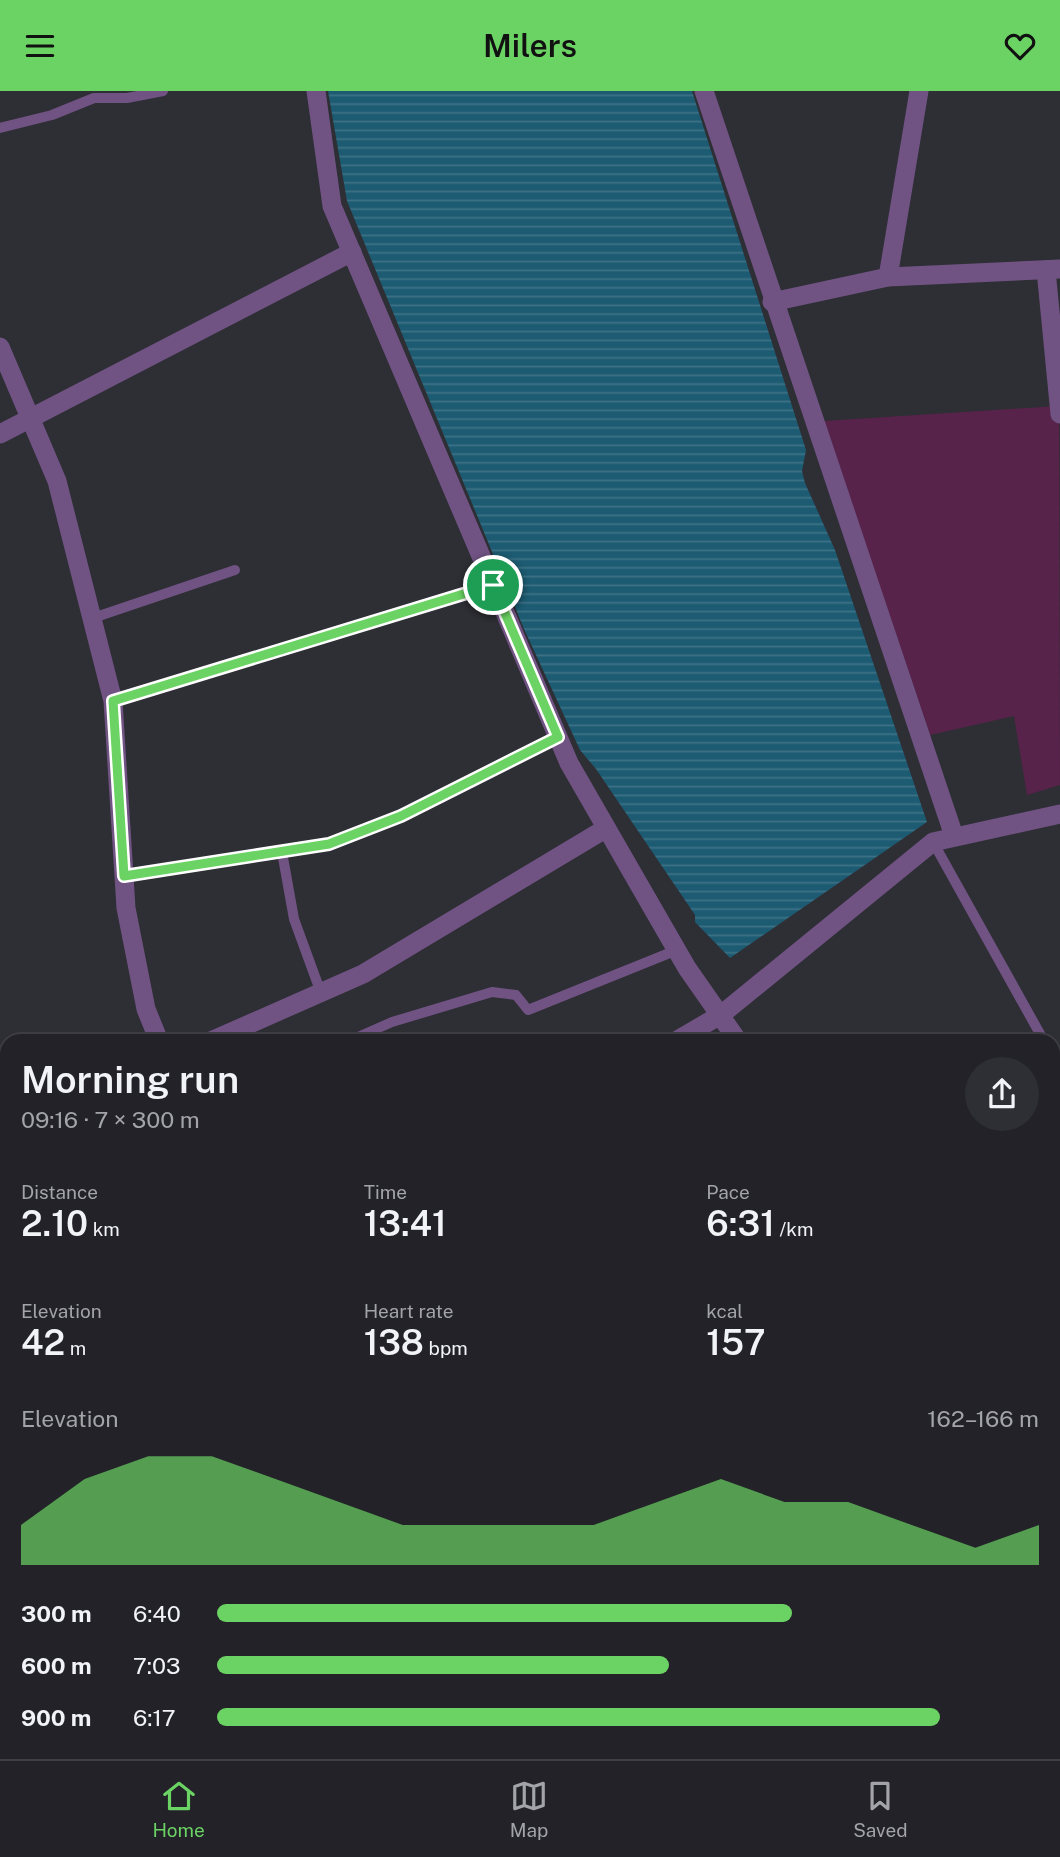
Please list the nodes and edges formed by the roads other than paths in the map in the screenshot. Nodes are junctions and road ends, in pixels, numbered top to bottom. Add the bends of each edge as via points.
1 (163, 91) edge
2 (316, 91) edge
3 (704, 91) edge
4 (919, 91) edge
5 (0, 128) edge
6 (352, 252) junction
7 (1053, 269) edge
8 (888, 277) junction
9 (772, 302) junction
10 (0, 347) edge
11 (1060, 414) edge
12 (32, 418) junction
13 (0, 434) edge
14 (234, 570) dead end
15 (493, 585) junction
16 (93, 618) junction
17 (113, 701) junction
18 (558, 737) junction
19 (1060, 814) edge
20 (605, 829) junction
21 (954, 836) junction
22 (933, 842) junction
23 (282, 852) junction
24 (124, 876) junction
25 (677, 950) junction
26 (321, 993) junction
27 (722, 1014) junction
28 (156, 1034) edge
29 (227, 1034) edge
30 (365, 1034) edge
31 (688, 1034) edge
32 (734, 1034) edge
33 (1040, 1034) edge

1 - 5 lane via 94,98
2 - 6 street via 332,206
3 - 9 street
4 - 8 street
6 - 12 street
6 - 15 street
7 - 8 street
7 - 11 street
8 - 9 street
9 - 21 street
10 - 12 street
12 - 13 street
12 - 16 street via 57,481
14 - 16 lane
15 - 17 lane
15 - 18 street
16 - 17 street
17 - 24 street
18 - 20 street
18 - 23 lane via 401,816 329,844
19 - 21 street
20 - 25 street
20 - 26 street via 363,974
21 - 22 street
22 - 27 street
22 - 33 lane
23 - 24 lane
23 - 26 lane via 294,919
24 - 28 street via 146,1009
25 - 27 street
25 - 30 lane via 528,1010 516,995 492,992
26 - 29 street
27 - 31 street
27 - 32 street

